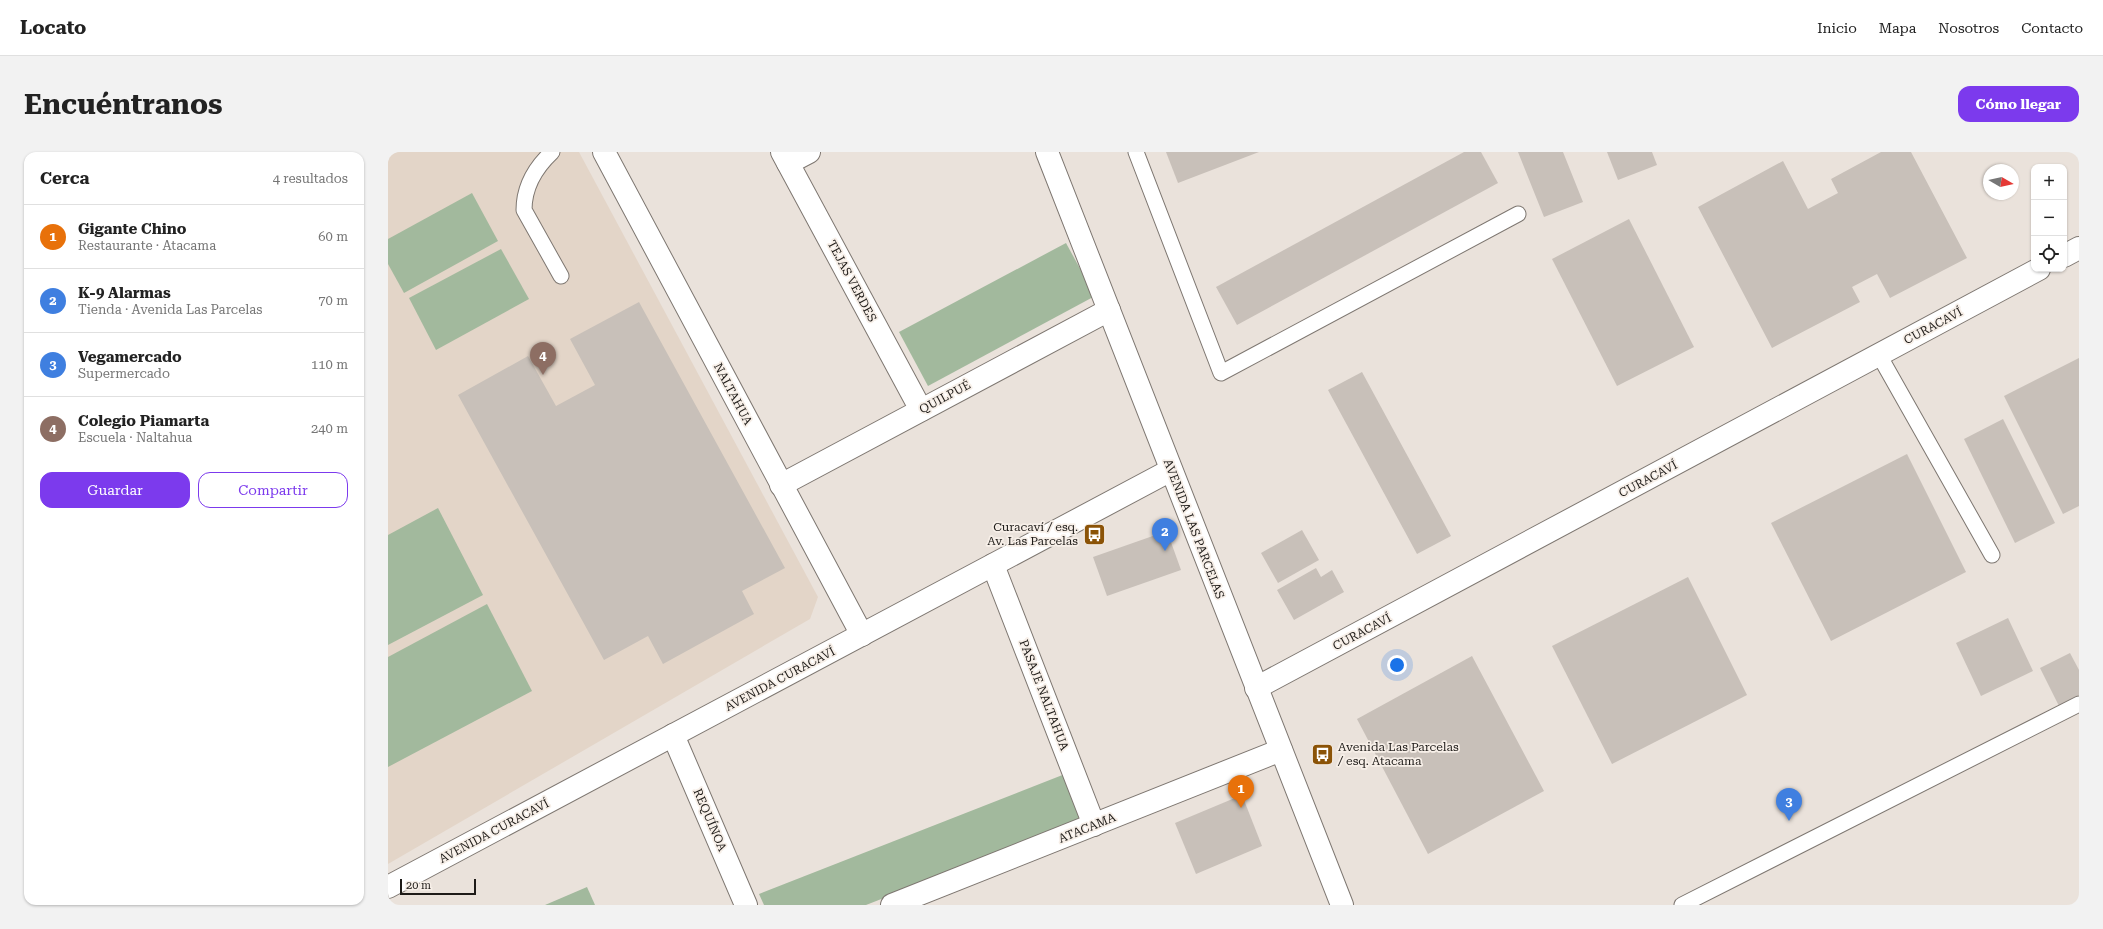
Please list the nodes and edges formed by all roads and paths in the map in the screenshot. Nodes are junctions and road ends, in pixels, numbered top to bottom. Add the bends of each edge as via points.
1 (552, 152) edge
2 (604, 152) edge
3 (809, 152) edge
4 (1047, 152) edge
5 (1136, 152) edge
6 (785, 157) edge
7 (1518, 214) dead end
8 (2079, 248) edge
9 (2067, 254) edge
10 (2034, 272) edge
11 (561, 276) dead end
12 (1109, 310) junction
13 (1879, 355) junction
14 (921, 410) junction
15 (1172, 470) junction
16 (782, 485) junction
17 (1992, 554) dead end
18 (993, 565) junction
19 (862, 635) junction
20 (1256, 688) junction
21 (2079, 704) edge
22 (673, 735) junction
23 (1281, 750) junction
24 (1094, 825) junction
25 (388, 887) edge
26 (746, 905) edge
27 (892, 905) edge
28 (1342, 905) edge
29 (1682, 905) edge

1 - 11 lane via 528,184 524,210
2 - 16 street, NALTAHUA
3 - 6 street
4 - 12 street, AVENIDA LAS PARCELAS
5 - 7 lane via 1221,373
6 - 14 street, TEJAS VERDES
8 - 9 street
10 - 13 street, CURACAVÍ
12 - 14 street, QUILPUÉ
12 - 15 street, AVENIDA LAS PARCELAS
13 - 17 lane
13 - 20 street, CURACAVÍ
14 - 16 street, QUILPUÉ
15 - 18 street, AVENIDA CURACAVÍ
15 - 20 street, AVENIDA LAS PARCELAS
16 - 19 street, NALTAHUA
18 - 19 street, AVENIDA CURACAVÍ
18 - 24 street, PASAJE NALTAHUA
19 - 22 street, AVENIDA CURACAVÍ
20 - 23 street, AVENIDA LAS PARCELAS
21 - 29 lane
22 - 25 street, AVENIDA CURACAVÍ
22 - 26 street, REQUÍNOA
23 - 24 street, ATACAMA
23 - 28 street, AVENIDA LAS PARCELAS
24 - 27 street, ATACAMA

